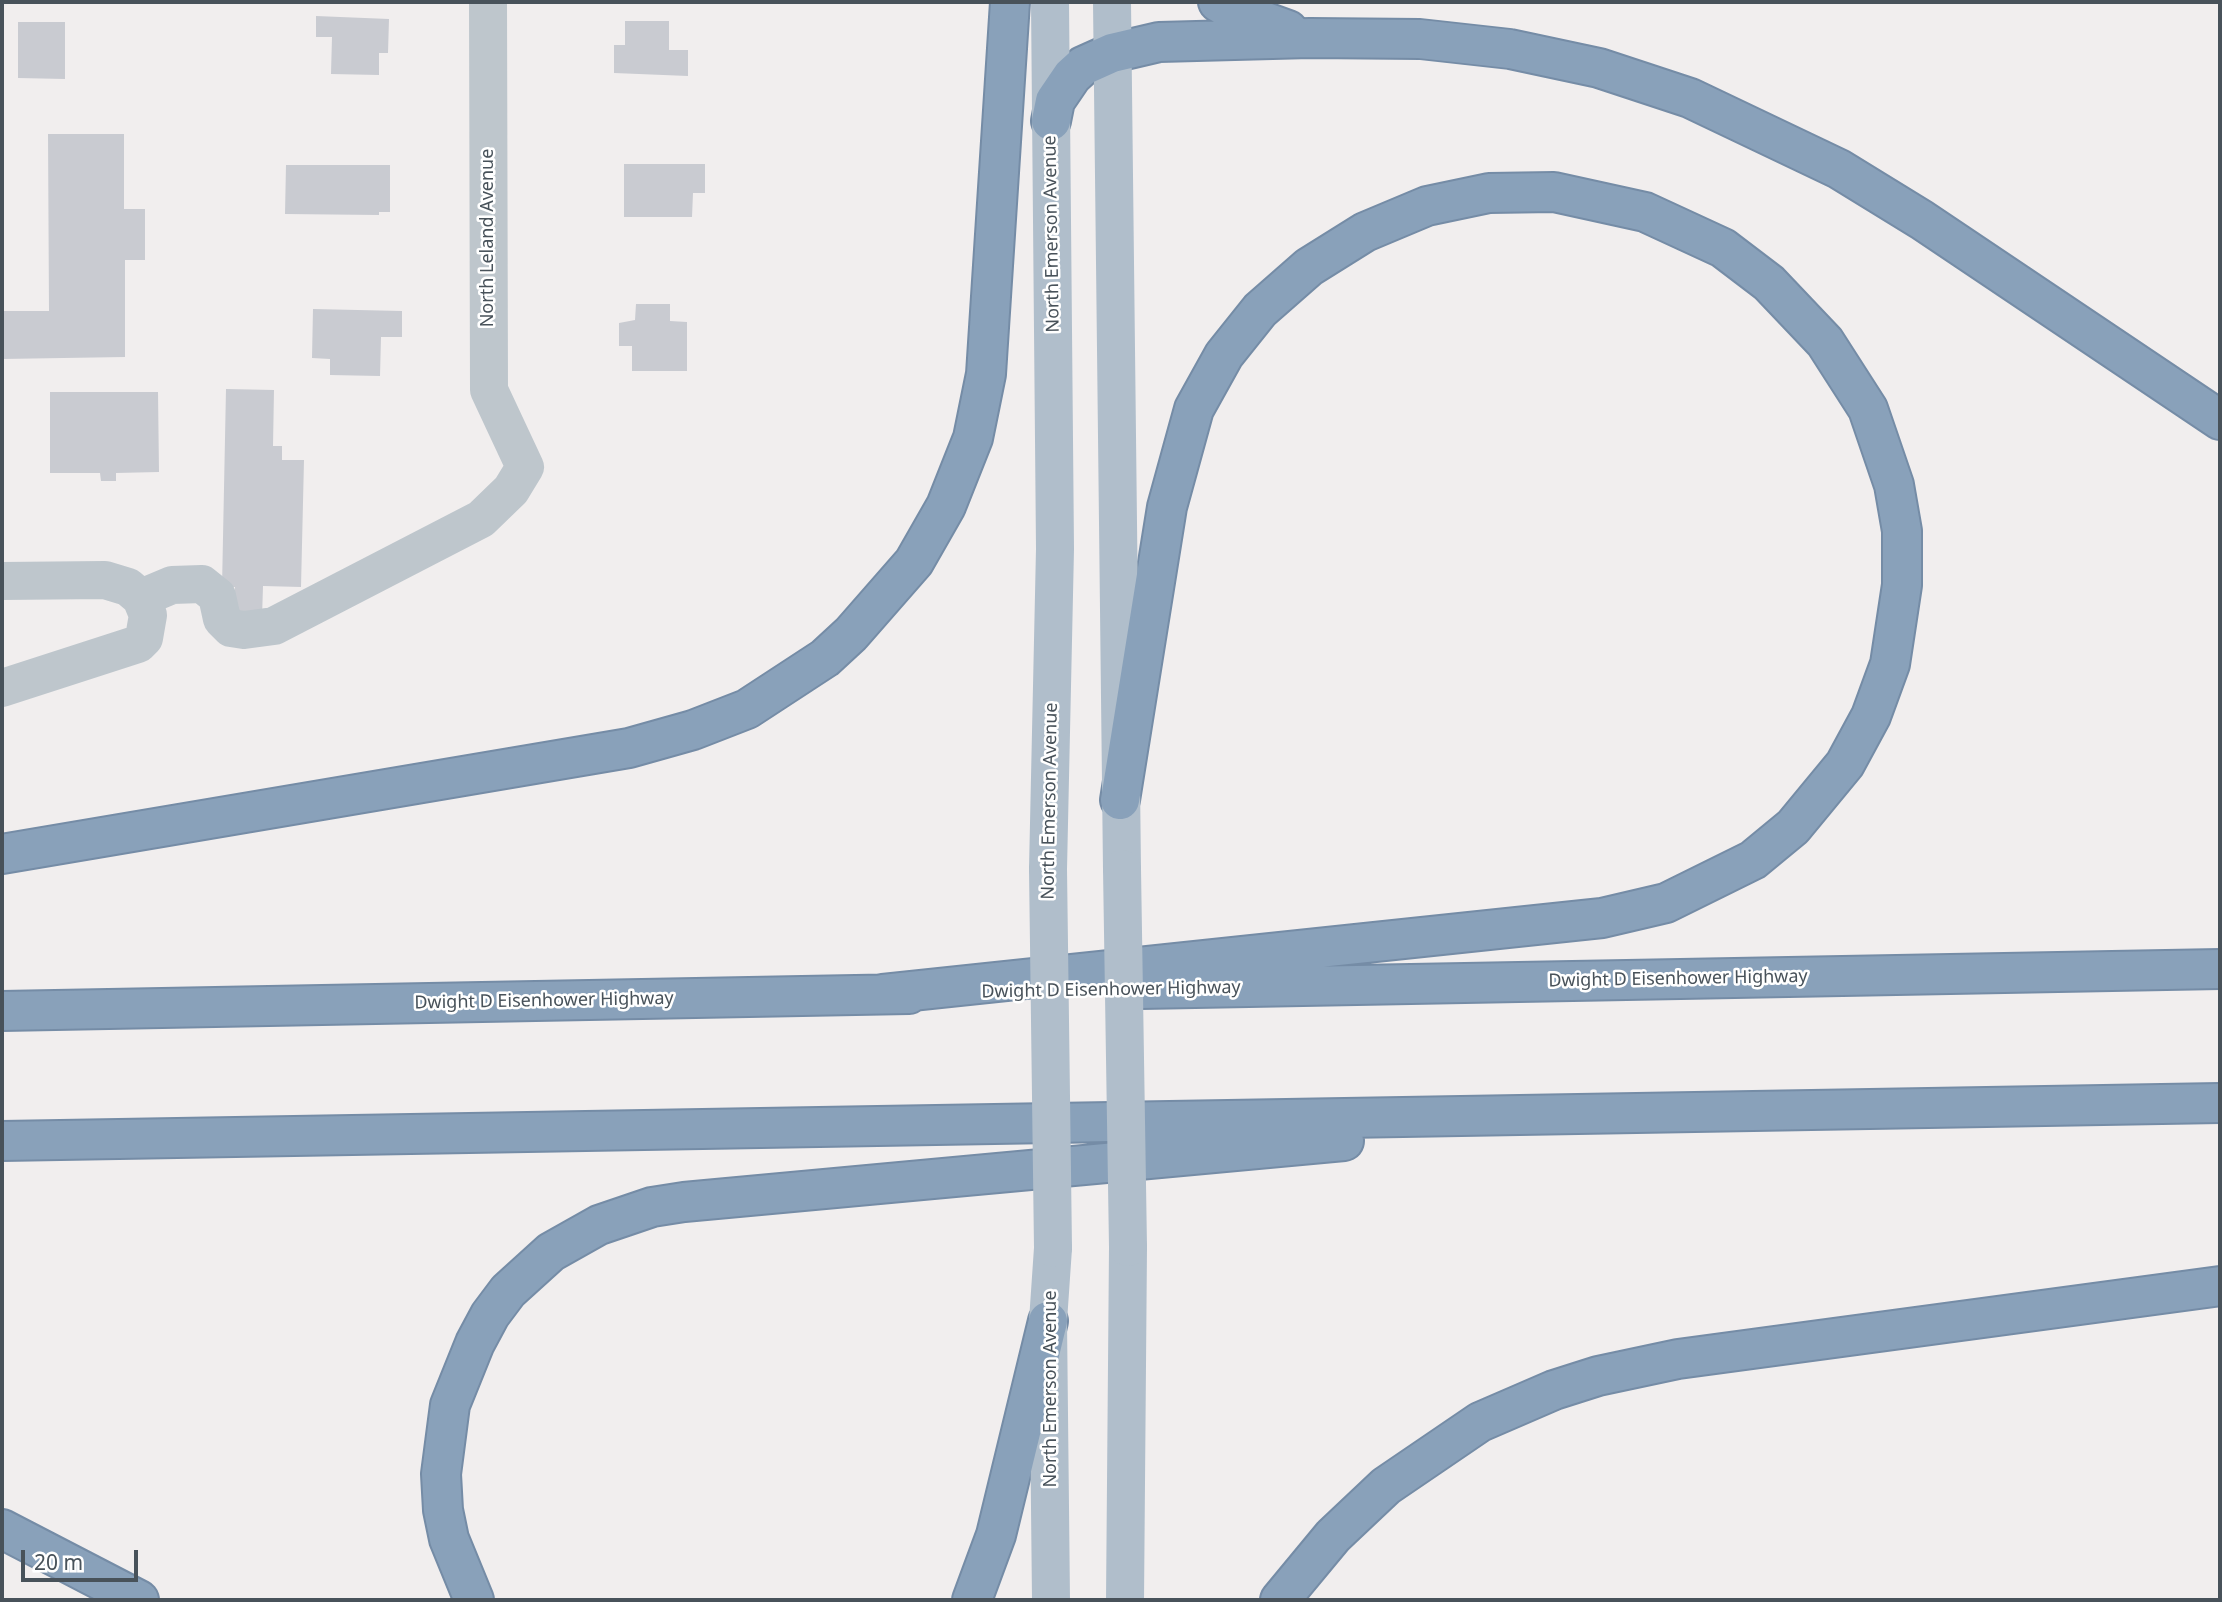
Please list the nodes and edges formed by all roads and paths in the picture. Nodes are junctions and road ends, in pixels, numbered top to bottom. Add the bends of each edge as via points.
1 (488, 2) edge
2 (1010, 2) edge
3 (1050, 2) edge
4 (1112, 2) edge
5 (1218, 2) edge
6 (1310, 38) junction
7 (1112, 53) junction
8 (1051, 121) junction
9 (2220, 420) edge
10 (2, 581) edge
11 (141, 598) junction
12 (2, 688) edge
13 (1120, 800) junction
14 (2, 854) edge
15 (2220, 969) edge
16 (883, 994) junction
17 (2, 1011) edge
18 (2220, 1103) edge
19 (1648, 1113) junction
20 (2, 1142) edge
21 (2220, 1286) edge
22 (1048, 1321) junction
23 (2, 1529) edge
24 (139, 1600) edge
25 (474, 1600) edge
26 (972, 1600) edge
27 (1051, 1600) edge
28 (1125, 1600) edge
29 (1280, 1600) edge

1 - 11 street, North Leland Avenue via 489,390 525,467 506,496 481,519 274,626 231,628 222,619 217,596 202,584 172,585
2 - 14 highway via 986,374 973,438 946,506 914,562 825,658 747,709 629,748
3 - 8 main road, North Emerson Avenue
4 - 7 main road
5 - 6 highway
6 - 7 highway via 1159,42
6 - 9 highway via 1420,39 1510,49 1599,68 1690,98 1790,144 1883,195
7 - 8 highway via 1072,76 1055,101
7 - 13 main road
8 - 22 main road, North Emerson Avenue, bridge via 1055,549 1048,869 1053,1248
10 - 11 street via 105,580 121,584
11 - 12 street via 148,627 138,645
13 - 16 highway via 1167,507 1194,409 1224,355 1260,310 1309,267 1365,232 1427,206 1489,193 1554,192 1645,212 1723,248 1769,283 1825,342 1868,409 1894,485 1902,531 1902,585 1890,664 1871,716 1839,772 1793,827 1753,860 1666,903 1602,918
13 - 28 main road, bridge via 1128,1247
15 - 16 highway, Dwight D Eisenhower Highway
16 - 17 highway, Dwight D Eisenhower Highway
18 - 19 highway
19 - 20 highway
19 - 25 highway via 684,1202 599,1224 551,1252 508,1291 475,1343 450,1405 441,1463 443,1510 449,1539
21 - 29 highway via 1678,1359 1554,1390 1480,1422 1386,1486 1333,1536
22 - 26 highway via 996,1535
22 - 27 main road, North Emerson Avenue
23 - 24 highway

